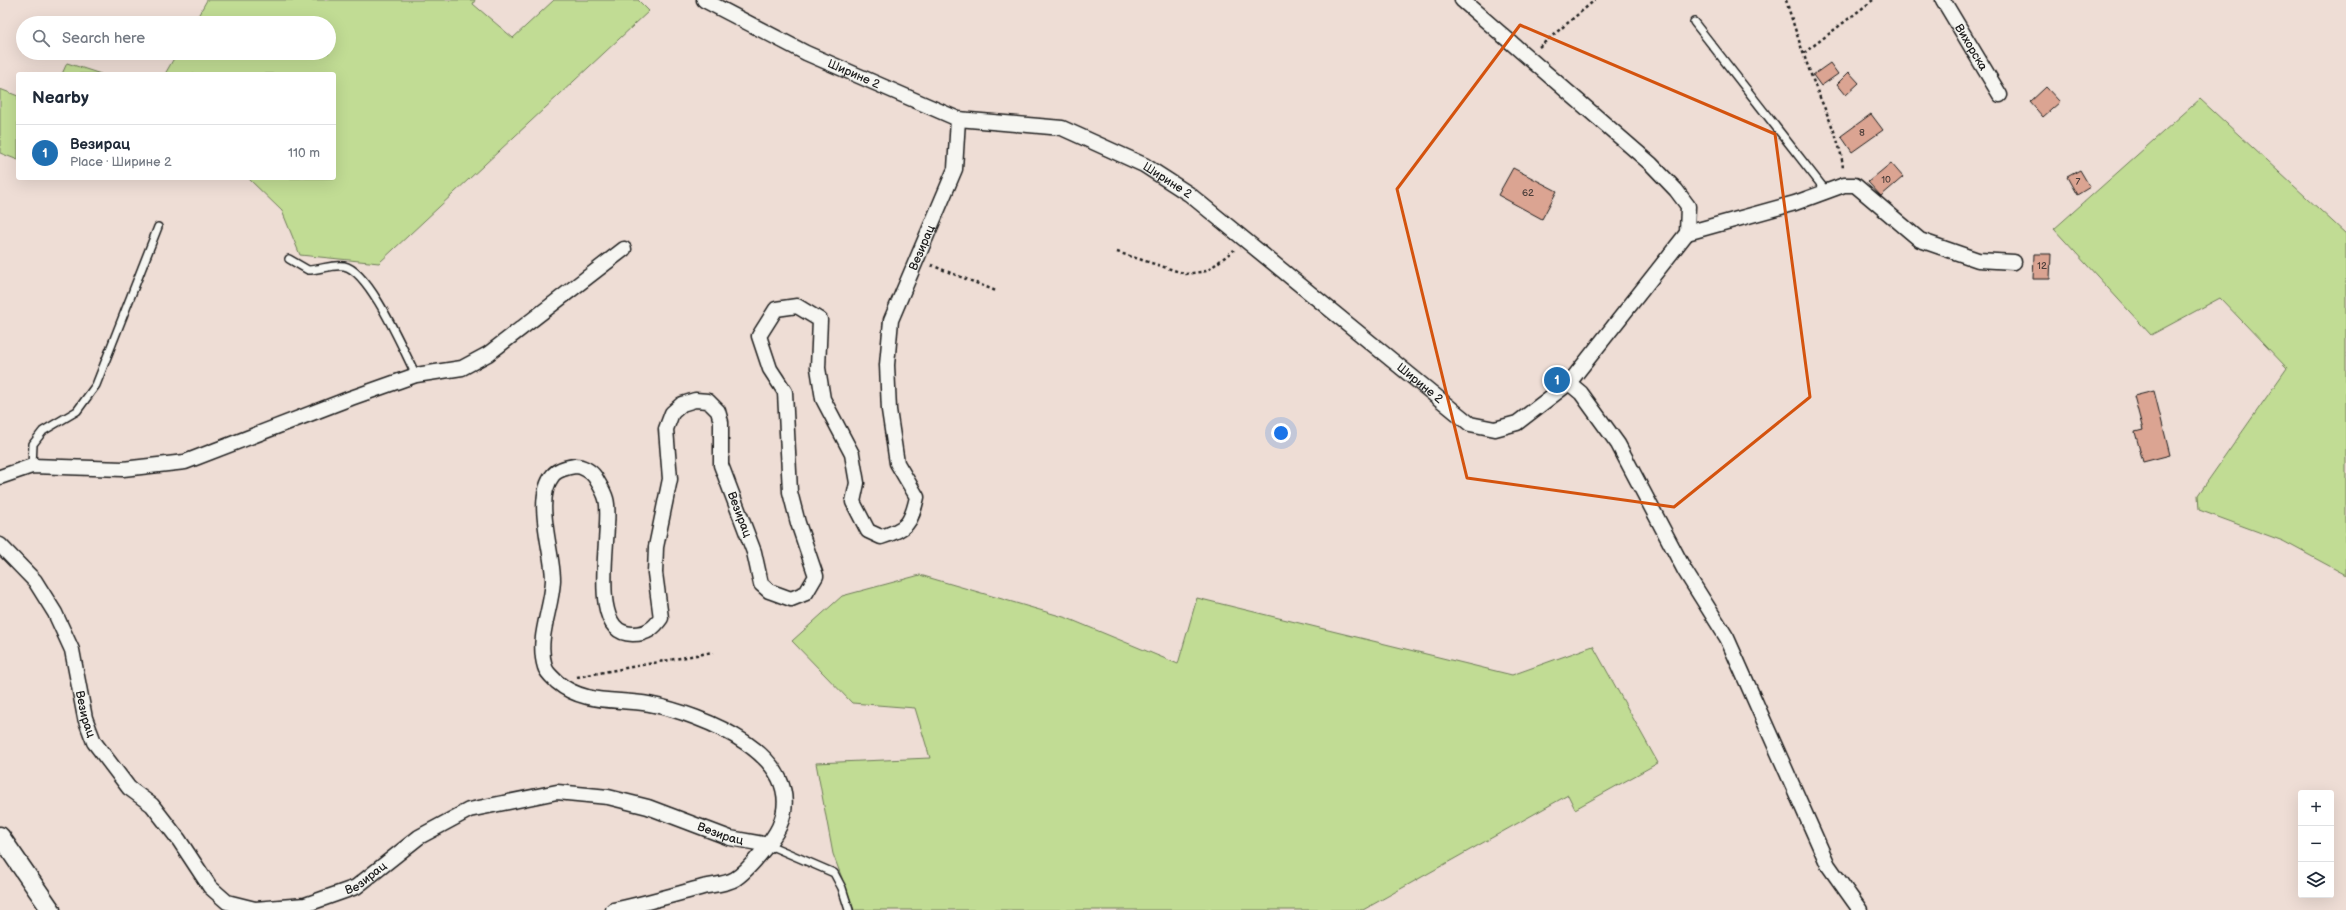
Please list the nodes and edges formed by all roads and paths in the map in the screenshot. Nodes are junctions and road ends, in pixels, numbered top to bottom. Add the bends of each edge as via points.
1 (704, 0) edge
2 (1462, 0) edge
3 (1595, 0) edge
4 (1786, 0) edge
5 (1872, 0) edge
6 (1943, 0) edge
7 (1694, 22) dead end
8 (1804, 53) junction
9 (1528, 57) junction
10 (2000, 95) dead end
11 (958, 119) junction
12 (1844, 185) junction
13 (1826, 191) junction
14 (158, 227) dead end
15 (1687, 233) junction
16 (1245, 239) junction
17 (624, 249) dead end
18 (1117, 252) dead end
19 (289, 259) dead end
20 (917, 260) junction
21 (2014, 262) dead end
22 (996, 291) dead end
23 (416, 375) junction
24 (1569, 383) junction
25 (32, 466) junction
26 (0, 477) edge
27 (0, 545) edge
28 (713, 652) dead end
29 (556, 681) junction
30 (0, 836) edge
31 (769, 845) junction
32 (51, 910) edge
33 (613, 910) edge
34 (850, 910) edge
35 (1860, 910) edge

1 - 11 street, Ширине 2 via 806,53
2 - 9 street
3 - 9 path
4 - 8 path
5 - 8 path
6 - 10 street, Вихорска
7 - 13 lane
8 - 12 path via 1843,161
9 - 15 street via 1651,164 1676,190 1688,206
11 - 16 street, Ширине 2 via 1062,128 1144,165 1189,194
11 - 20 street, Везирац via 955,169
12 - 13 street
12 - 21 street via 1855,185 1920,240 1978,260
13 - 15 street via 1796,203
14 - 25 lane via 96,384 77,411 43,431 33,444
15 - 24 street, Ширине 2
16 - 18 path via 1207,271 1186,274
16 - 24 street, Ширине 2 via 1470,424 1495,429 1516,423
17 - 23 street via 488,354 462,368
19 - 23 lane via 308,270 332,265 346,266 360,276 373,292
20 - 22 path
20 - 29 street, Везирац via 891,320 887,365 889,410 897,463 917,497 912,519 895,533 881,537 868,531 853,502 857,483 852,454 823,399 818,368 820,320 797,306 776,309 759,336 770,369 785,392 790,492 816,576 806,593 791,599 779,597 761,584 754,552 722,465 721,422 718,411 708,401 695,400 682,404 672,413 666,429 670,479 656,547 655,572 661,618 654,628 641,634 630,635 615,628 610,616 603,595 607,500 592,473 578,466 567,467 553,474 545,490 544,512 553,581 543,638 545,668
23 - 25 street via 185,462 123,469
24 - 35 street via 1581,393 1618,444 1685,571 1727,638 1828,865
25 - 26 street
27 - 31 street, Везирац via 35,581 55,613 72,650 85,718 94,742 129,788 152,805 210,887 227,902 255,909 305,905 356,887 419,837 469,810 557,792 608,797 648,807 730,838
28 - 29 path
29 - 31 street, Везирац via 571,692 587,698 648,704 699,717 766,757 782,781 784,804 780,825
30 - 32 street
31 - 33 street, Везирац via 735,879
31 - 34 lane via 834,873

